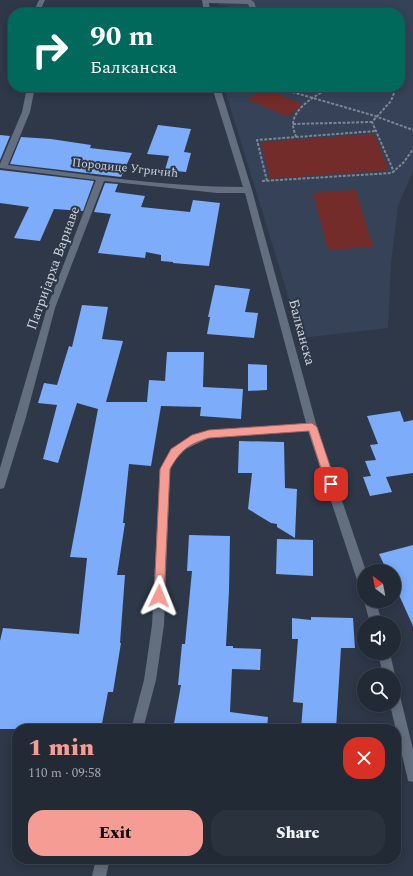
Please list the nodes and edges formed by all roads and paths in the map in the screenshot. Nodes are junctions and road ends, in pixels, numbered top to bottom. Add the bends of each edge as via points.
1 (206, 1) edge
2 (253, 8) edge
3 (30, 92) edge
4 (218, 92) edge
5 (292, 92) edge
6 (323, 92) edge
7 (394, 93) dead end
8 (312, 98) junction
9 (375, 116) junction
10 (372, 122) junction
11 (293, 124) junction
12 (413, 130) edge
13 (376, 131) junction
14 (296, 137) junction
15 (413, 149) edge
16 (2, 167) edge
17 (394, 172) junction
18 (101, 178) junction
19 (267, 181) junction
20 (246, 186) junction
21 (312, 427) junction
22 (0, 484) edge
23 (358, 564) edge
24 (398, 712) edge
25 (138, 724) edge
26 (401, 724) edge
27 (401, 725) edge
28 (413, 776) edge
29 (102, 864) edge
30 (99, 876) edge

1 - 2 street via 251,2
3 - 16 street via 26,112
4 - 20 street, Балканска
5 - 8 path
6 - 8 path
7 - 9 path via 394,98
8 - 9 path
8 - 11 path via 296,116
9 - 10 path
9 - 12 path
10 - 11 path
10 - 13 path
11 - 14 path
13 - 14 path
13 - 17 path
14 - 19 path via 257,140
15 - 17 path
16 - 18 street, Породице Угричић
17 - 19 path
18 - 20 street, Породице Угричић via 217,190
18 - 22 street, Патријарха Варнаве via 51,308
19 - 20 path
20 - 21 street, Балканска
21 - 23 street, Балканска
21 - 25 street via 209,434 190,441 174,452 165,469 158,625 150,680
24 - 26 street
27 - 28 street
29 - 30 street

